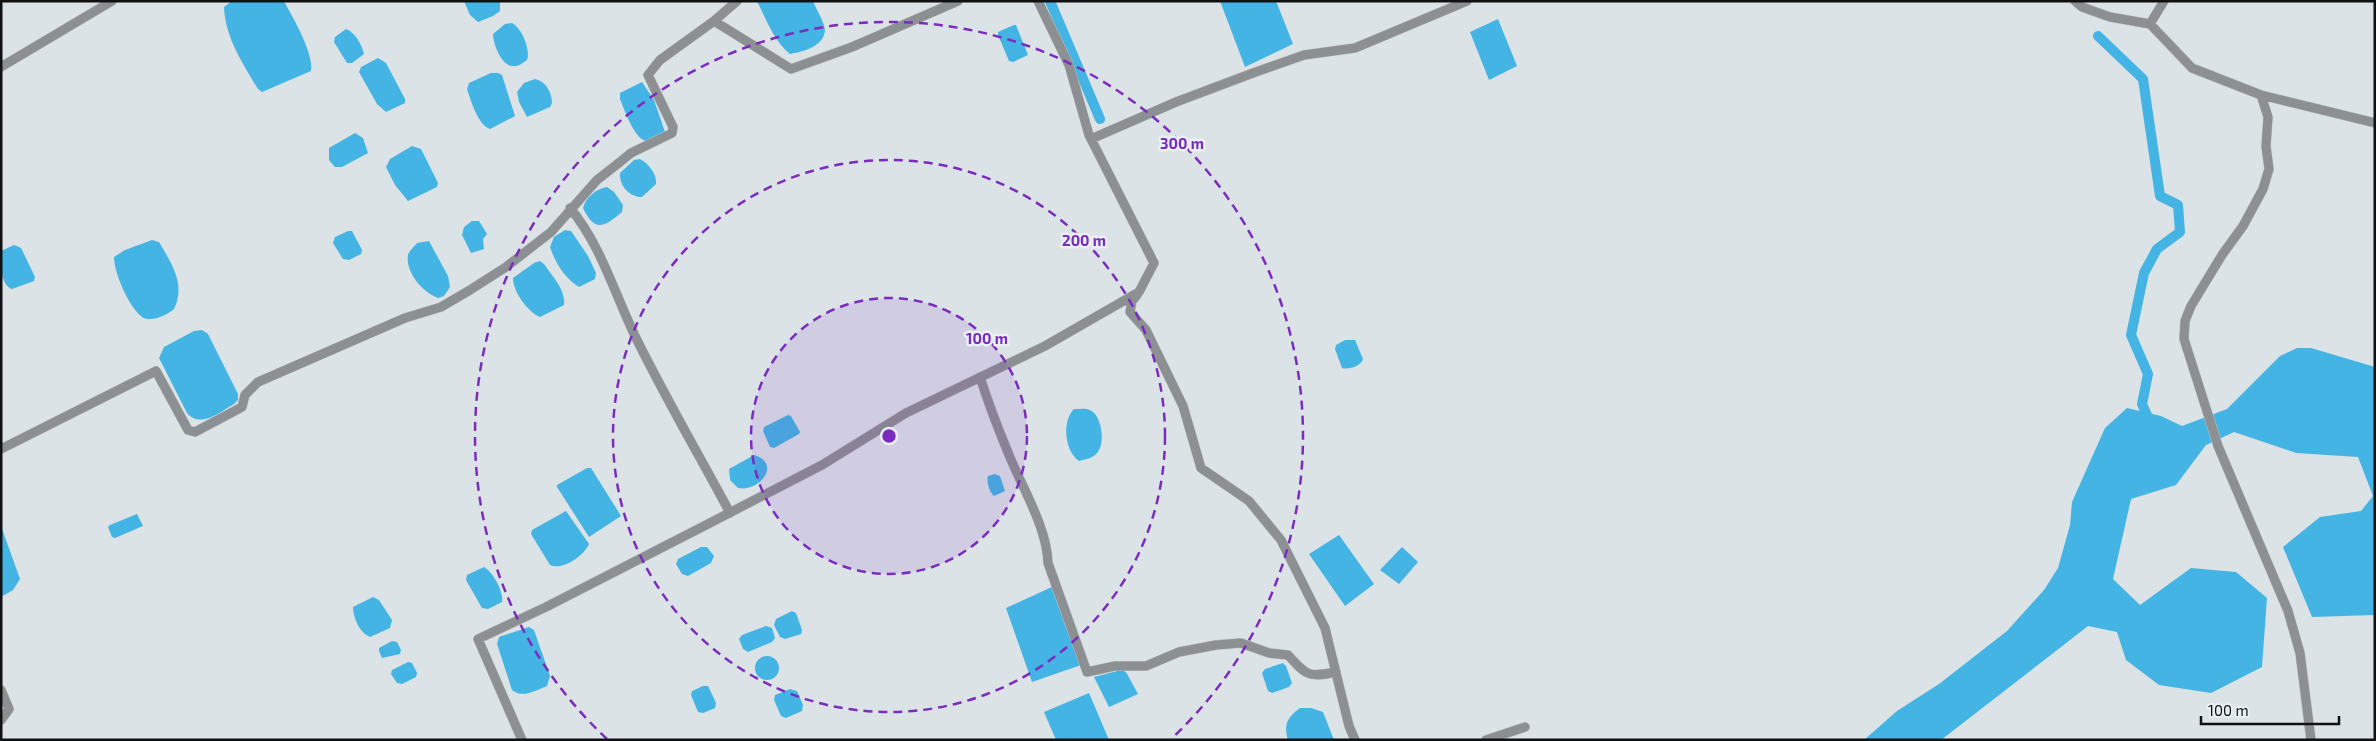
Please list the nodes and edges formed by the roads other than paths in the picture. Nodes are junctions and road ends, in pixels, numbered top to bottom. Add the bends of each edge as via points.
1 (112, 1) edge
2 (737, 1) edge
3 (958, 1) edge
4 (1038, 1) edge
5 (1467, 1) edge
6 (2075, 1) edge
7 (2164, 1) edge
8 (714, 21) junction
9 (2150, 24) junction
10 (1, 67) edge
11 (2261, 95) junction
12 (2375, 122) edge
13 (1091, 139) junction
14 (570, 208) junction
15 (1139, 292) junction
16 (980, 378) junction
17 (1, 449) edge
18 (730, 513) junction
19 (1336, 672) junction
20 (1, 690) edge
21 (1, 720) edge
22 (1525, 727) dead end
23 (522, 740) edge
24 (1354, 740) edge
25 (1486, 740) edge
26 (2311, 740) edge

1 - 10 street
2 - 8 street
3 - 8 street via 852,47 791,68
4 - 13 street via 1069,65
5 - 13 street via 1355,48 1304,55 1252,73
6 - 9 street via 2082,7 2110,17
7 - 9 street
8 - 14 street via 660,60 648,75 673,127 672,133 626,158 597,180
9 - 11 street via 2192,68
11 - 12 street
11 - 26 street via 2268,117 2266,146 2269,169 2263,189 2191,306 2185,321 2184,339 2218,446 2288,611 2300,653
13 - 15 street via 1154,263
14 - 17 street via 552,232 470,290 441,307 405,318 258,382 245,395 242,407 194,432 188,430 156,371
14 - 18 street via 597,250 637,339
15 - 16 street via 1045,346
15 - 19 street via 1132,301 1130,312 1146,330 1184,406 1201,468 1249,501 1281,540 1325,628
16 - 18 street via 906,413 822,465
16 - 19 street via 1007,452 1038,521 1048,563 1087,672 1115,666 1146,666 1195,648 1241,643 1269,653 1288,655 1306,674 1317,676
18 - 23 street via 478,638
19 - 24 street
20 - 21 street via 8,710
22 - 25 street

